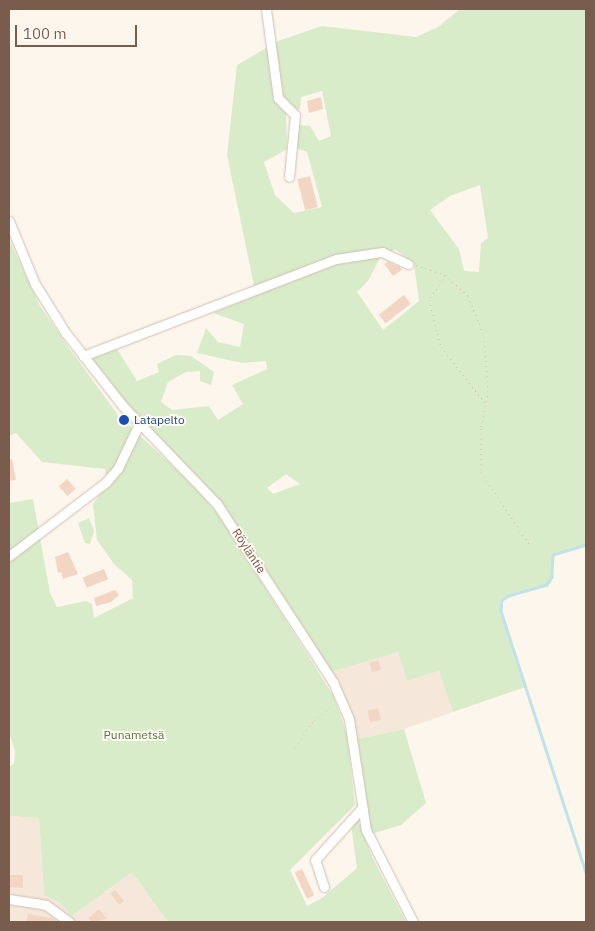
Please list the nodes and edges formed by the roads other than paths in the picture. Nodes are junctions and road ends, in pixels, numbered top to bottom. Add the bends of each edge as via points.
1 (266, 9) edge
2 (289, 177) dead end
3 (9, 221) edge
4 (408, 264) road end
5 (83, 356) junction
6 (139, 424) junction
7 (9, 556) edge
8 (361, 809) junction
9 (324, 887) dead end
10 (9, 899) edge
11 (69, 922) edge
12 (413, 922) edge

1 - 2 street via 278,98 295,115
3 - 5 street, Röyläntie via 35,284
4 - 5 street via 382,252 336,259
5 - 6 street, Röyläntie
6 - 7 street via 118,468 106,482
6 - 8 street, Röyläntie via 198,482 234,526 342,698 353,740
8 - 9 street via 315,860
8 - 12 street, Röyläntie via 376,855
10 - 11 street via 46,905

